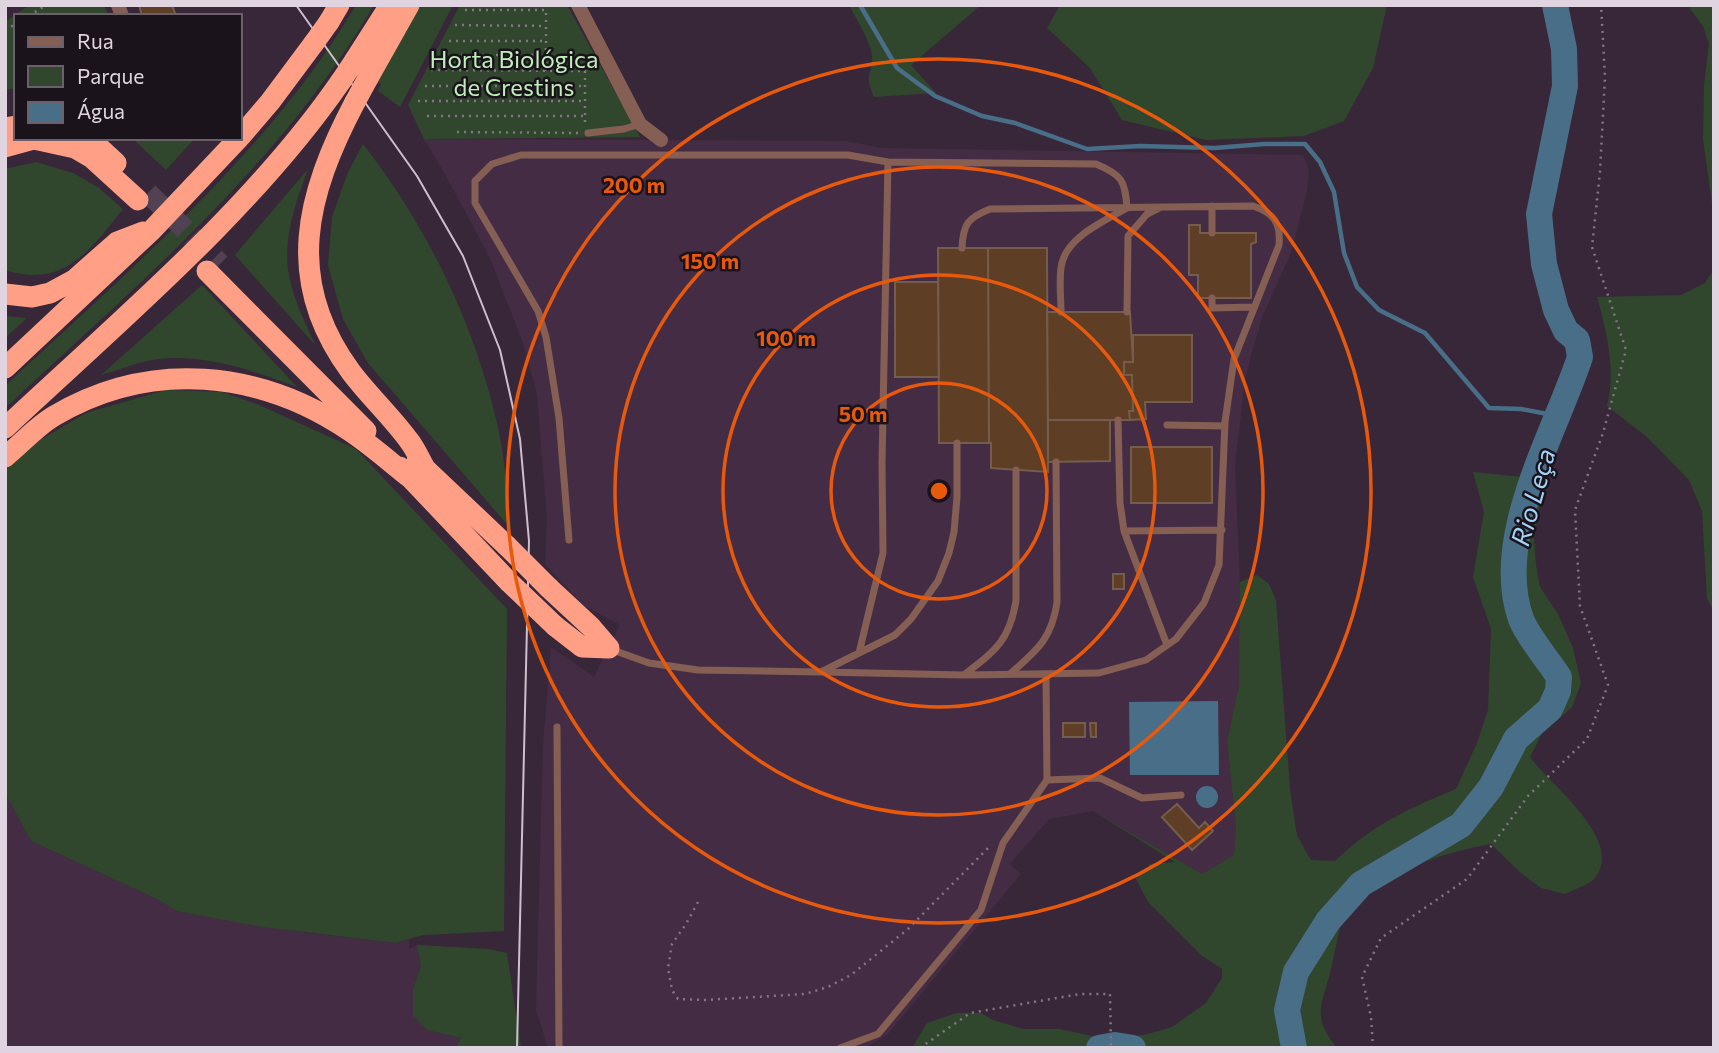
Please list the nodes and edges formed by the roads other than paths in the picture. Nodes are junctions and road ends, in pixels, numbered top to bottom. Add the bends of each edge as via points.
1 (390, 5) edge
2 (409, 5) edge
3 (578, 5) edge
4 (334, 14) edge
5 (640, 124) junction
6 (587, 133) road end
7 (242, 134) edge
8 (30, 140) edge
9 (39, 140) edge
10 (91, 140) edge
11 (237, 140) edge
12 (5, 147) edge
13 (659, 148) junction
14 (888, 162) junction
15 (1162, 206) junction
16 (1212, 206) junction
17 (1127, 208) junction
18 (152, 230) junction
19 (1213, 233) dead end
20 (962, 248) dead end
21 (214, 267) tunnel mouth
22 (5, 294) edge
23 (1212, 298) dead end
24 (1254, 307) junction
25 (1061, 312) dead end
26 (1128, 312) dead end
27 (5, 368) edge
28 (1118, 420) dead end
29 (1167, 425) dead end
30 (1225, 426) junction
31 (5, 428) edge
32 (957, 443) dead end
33 (5, 457) edge
34 (1056, 462) dead end
35 (1016, 470) dead end
36 (417, 473) junction
37 (1222, 530) junction
38 (1124, 531) junction
39 (569, 540) dead end
40 (1167, 645) junction
41 (609, 649) junction
42 (859, 653) junction
43 (821, 671) junction
44 (1010, 674) junction
45 (964, 675) junction
46 (1046, 675) junction
47 (557, 727) dead end
48 (1047, 780) junction
49 (1181, 795) dead end
50 (559, 1048) edge
51 (840, 1048) edge

1 - 31 highway, bridge via 341,81 249,193
2 - 36 highway, bridge via 355,102 319,184 309,228 309,279 323,328 350,371 410,442
3 - 5 street
4 - 7 highway, bridge
5 - 6 lane
5 - 13 street
8 - 12 highway
9 - 10 highway via 75,148 143,197
11 - 18 highway
13 - 14 lane via 848,155
13 - 39 lane via 521,155 492,164 475,181 475,203 538,311 546,337 559,418
14 - 17 lane via 1096,164 1117,173 1125,187
14 - 42 lane via 883,553
15 - 16 lane
15 - 17 lane
15 - 26 lane via 1147,214 1128,236
16 - 19 lane
16 - 24 lane via 1253,206 1275,217 1279,245
17 - 20 lane via 989,209 968,222
17 - 25 lane via 1068,248 1061,267
18 - 22 highway via 117,242 74,280 50,293 32,297
18 - 27 highway
21 - 36 highway via 348,396
23 - 24 lane via 1212,307
24 - 30 lane via 1234,359
28 - 38 lane
29 - 30 lane
30 - 37 lane
32 - 42 lane via 954,532 937,581 895,635
33 - 36 highway via 52,417 103,393 144,382 201,379 273,391
34 - 44 lane via 1054,622 1040,648
35 - 45 lane via 1013,617 1000,644
36 - 41 highway, bridge via 507,547
36 - 41 highway, bridge via 509,582 555,626 582,647
37 - 38 lane
37 - 40 lane via 1219,565 1204,603
38 - 40 lane
40 - 46 lane via 1146,660 1099,673
41 - 43 lane via 649,663 698,670
42 - 43 lane
43 - 45 lane
44 - 45 lane
44 - 46 lane
46 - 48 lane
47 - 50 lane
48 - 49 lane via 1100,778 1142,798
48 - 51 lane via 1003,844 981,910 878,1034

